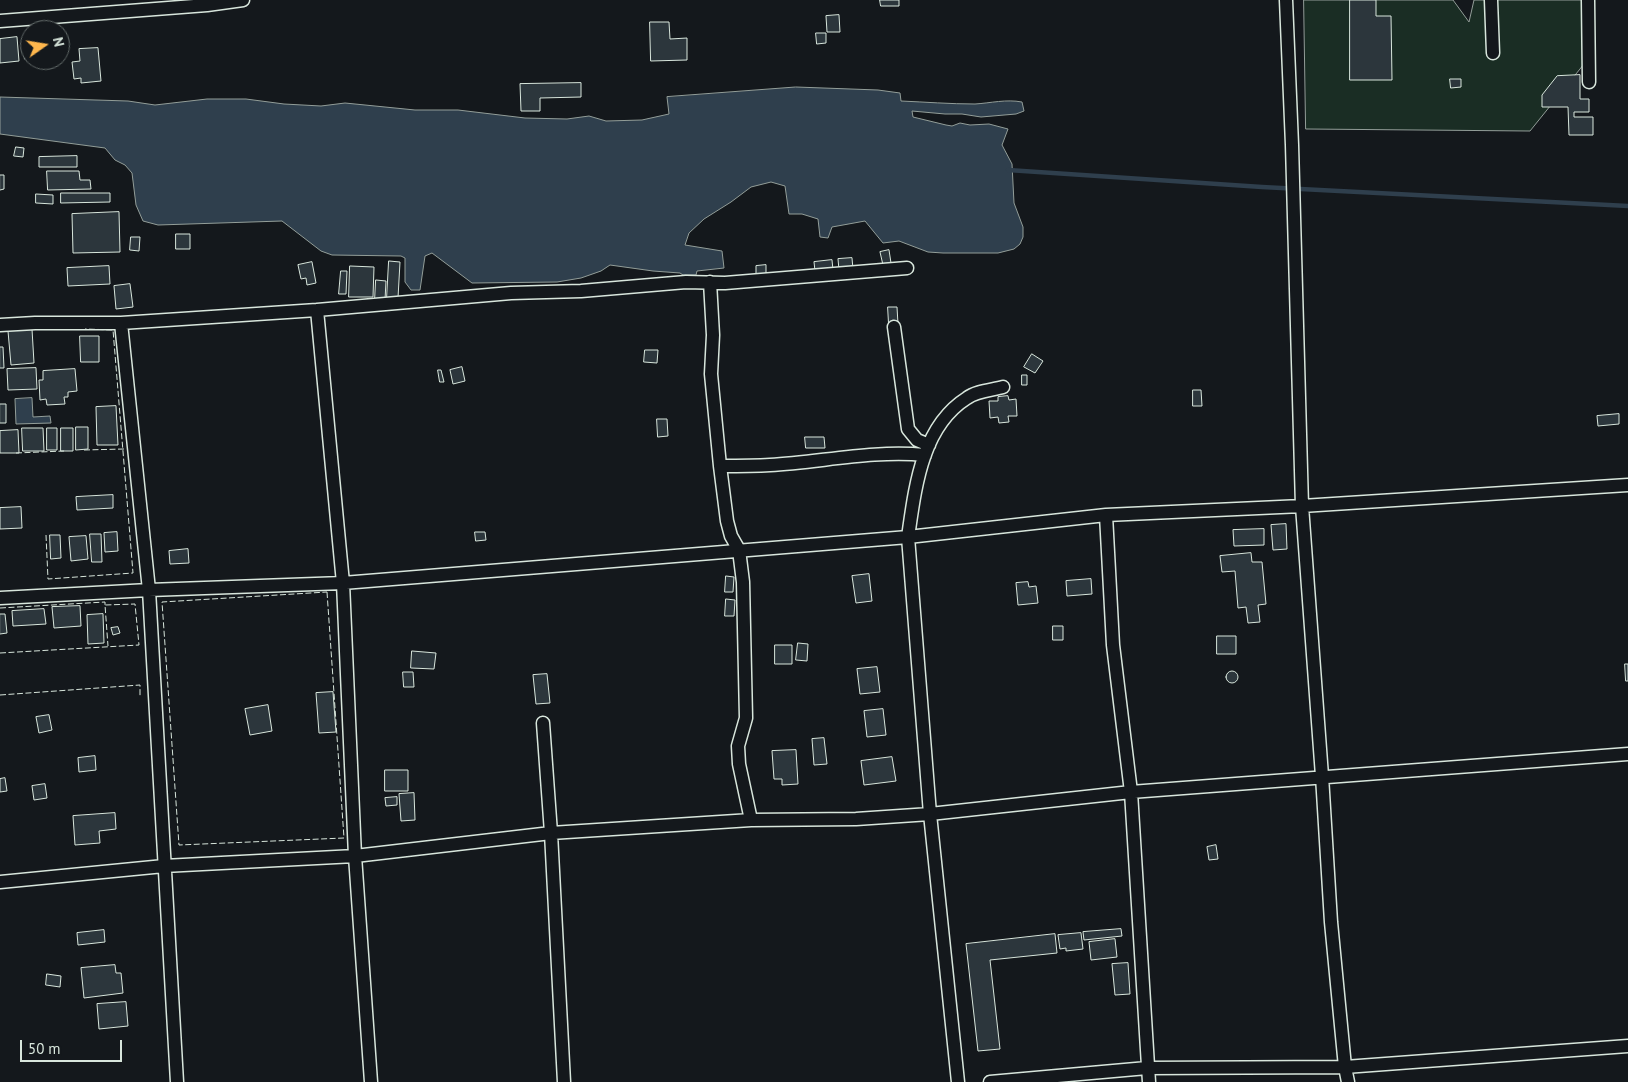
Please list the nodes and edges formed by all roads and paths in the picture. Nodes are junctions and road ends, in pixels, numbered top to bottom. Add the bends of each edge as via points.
1 (243, 0) edge
2 (1286, 0) edge
3 (1490, 0) edge
4 (1588, 0) edge
5 (112, 6) edge
6 (0, 21) edge
7 (1493, 53) dead end
8 (1589, 82) dead end
9 (907, 268) dead end
10 (710, 282) junction
11 (317, 310) junction
12 (121, 323) junction
13 (0, 324) edge
14 (894, 327) dead end
15 (1003, 387) dead end
16 (927, 450) junction
17 (720, 466) junction
18 (1628, 485) edge
19 (1302, 506) junction
20 (1106, 515) junction
21 (908, 537) junction
22 (739, 550) junction
23 (343, 583) junction
24 (149, 590) junction
25 (0, 598) edge
26 (543, 723) dead end
27 (1628, 754) edge
28 (1322, 776) junction
29 (1131, 792) junction
30 (930, 814) junction
31 (751, 820) junction
32 (551, 833) junction
33 (355, 856) junction
34 (164, 866) junction
35 (0, 882) edge
36 (1628, 1046) edge
37 (1345, 1067) junction
38 (1148, 1068) junction
39 (177, 1082) edge
40 (371, 1082) edge
41 (564, 1082) edge
42 (958, 1082) edge
43 (990, 1082) edge
44 (1149, 1082) edge
45 (1348, 1082) edge

1 - 5 street via 207,6
2 - 19 street
3 - 7 street
4 - 8 street
5 - 6 street
9 - 10 street
10 - 11 street via 511,293
10 - 17 street via 711,374
11 - 12 street
11 - 23 street
12 - 13 street
12 - 24 street
14 - 16 street via 908,429
15 - 16 street via 968,397 943,418
16 - 17 street via 771,465
16 - 21 street
17 - 22 street via 727,522
18 - 19 street
19 - 20 street
19 - 28 street
20 - 21 street
20 - 29 street via 1113,645
21 - 22 street
21 - 30 street
22 - 23 street
22 - 31 street via 743,582 746,718 738,746
23 - 24 street
23 - 33 street
24 - 25 street
24 - 34 street
26 - 32 street
27 - 28 street
28 - 29 street
28 - 37 street via 1331,922
29 - 30 street
29 - 38 street
30 - 31 street via 856,819
30 - 42 street
31 - 32 street
32 - 33 street
32 - 41 street
33 - 34 street
33 - 40 street
34 - 35 street
34 - 39 street
36 - 37 street
37 - 38 street
37 - 45 street
38 - 43 street
38 - 44 street

